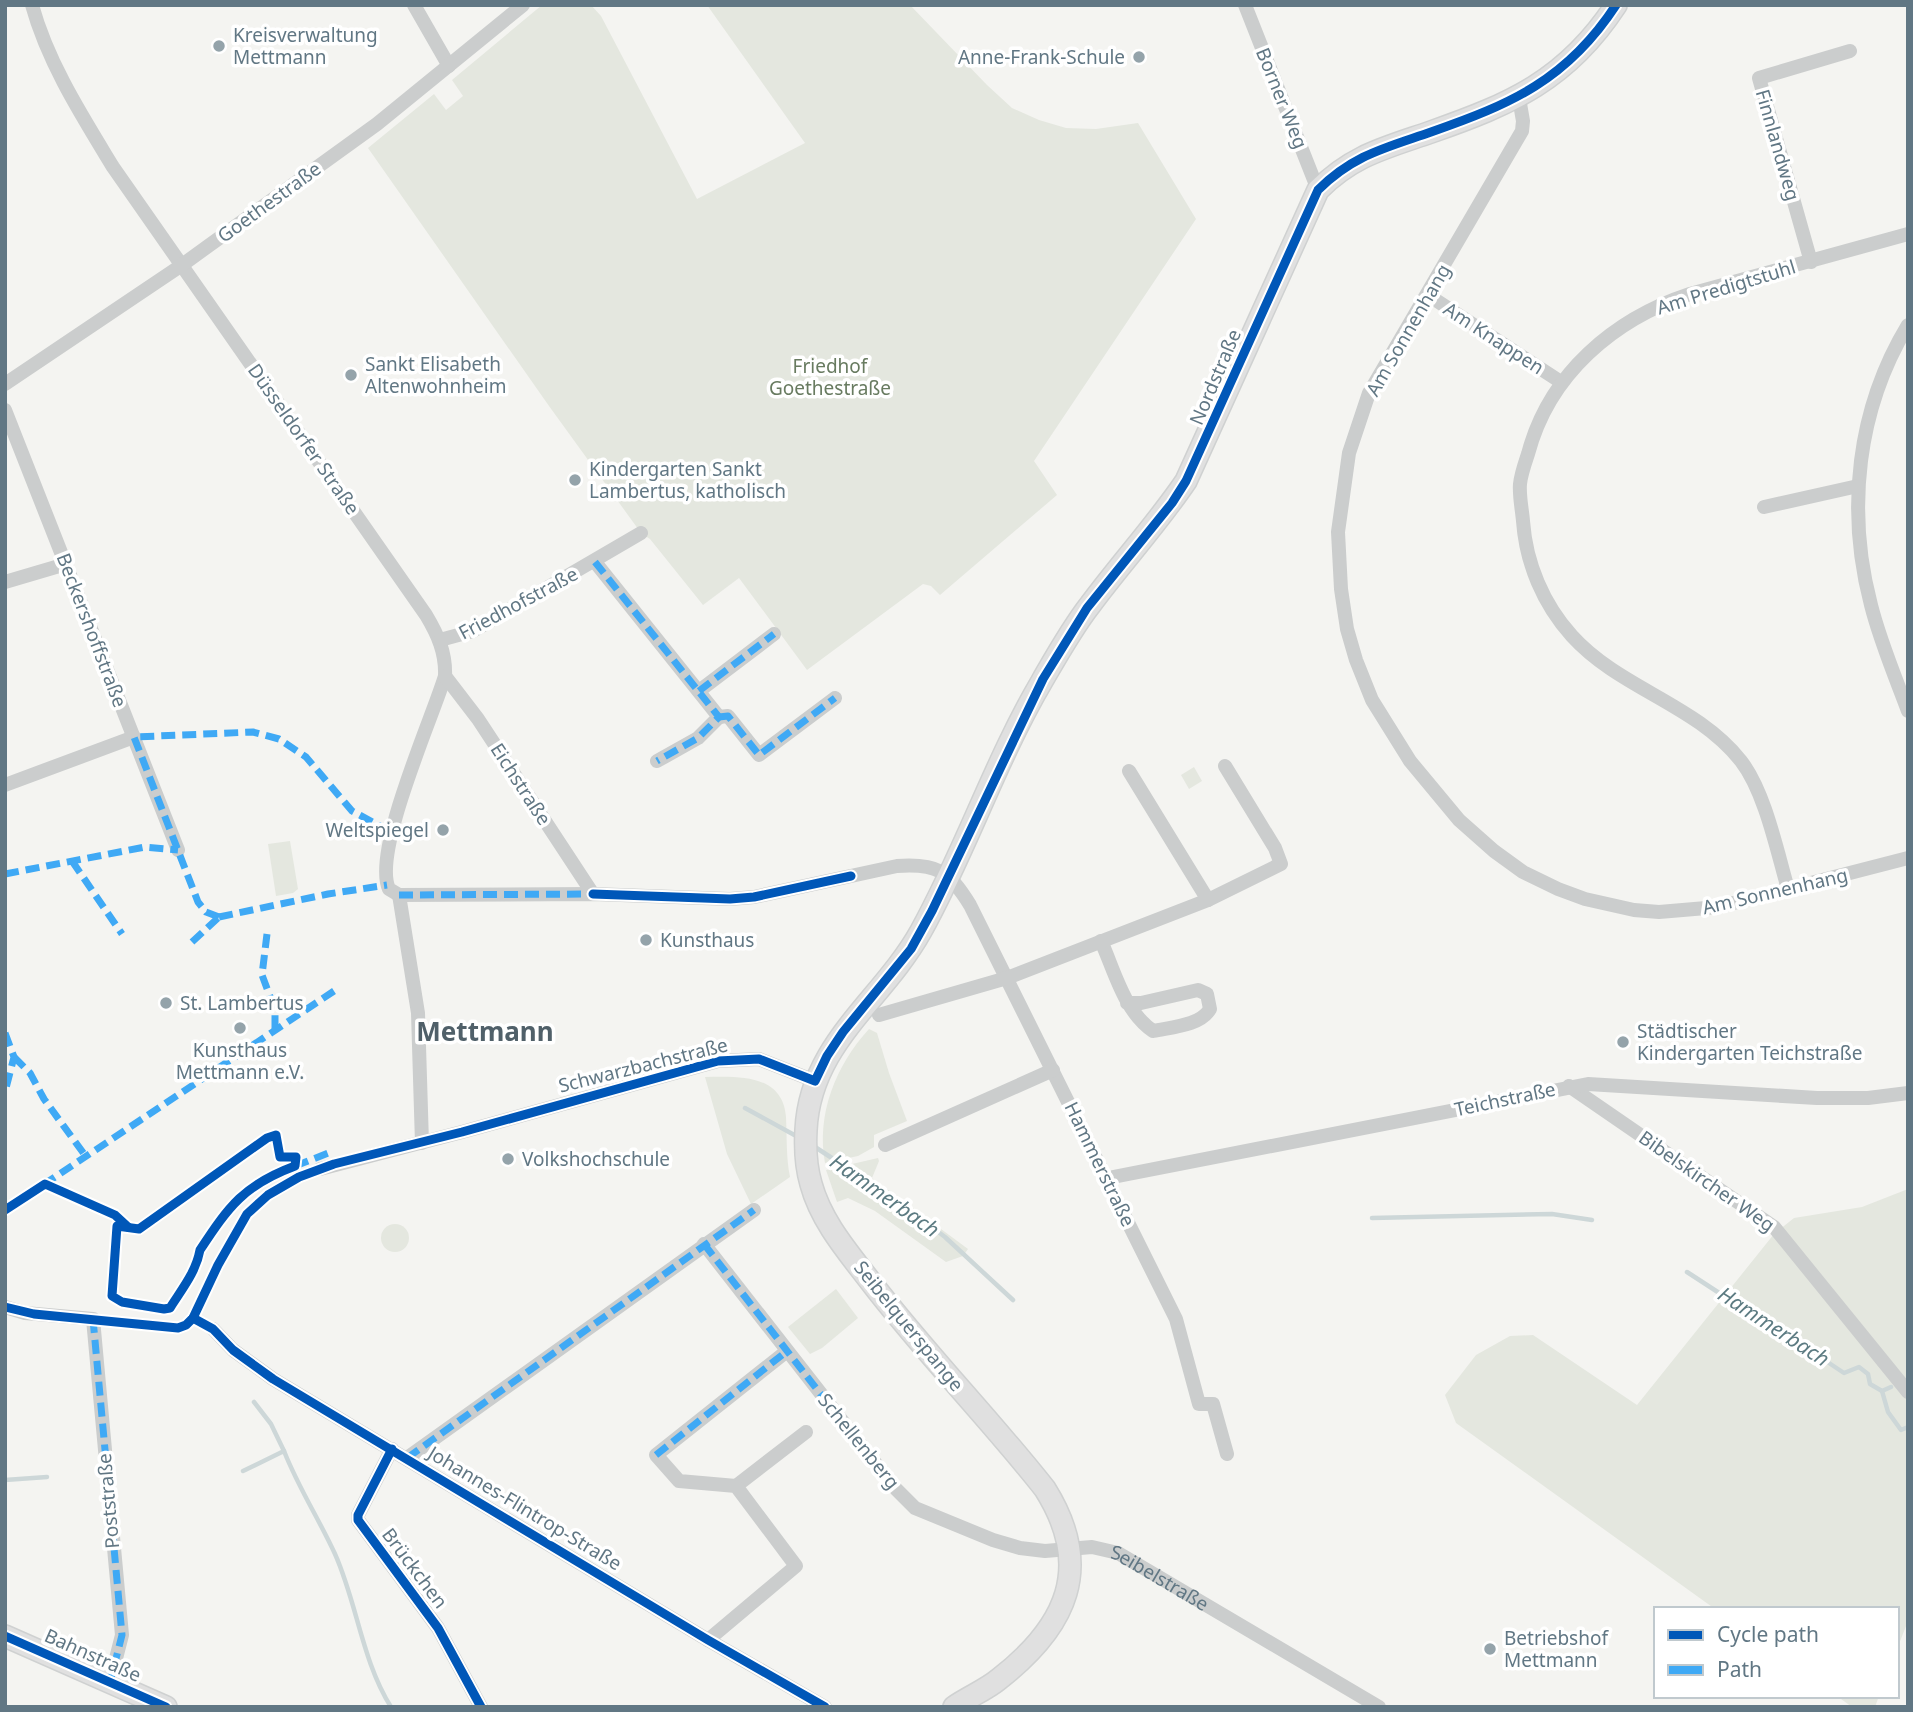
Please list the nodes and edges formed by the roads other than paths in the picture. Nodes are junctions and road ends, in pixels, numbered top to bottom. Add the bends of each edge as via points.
1 (32, 5) edge
2 (414, 5) edge
3 (523, 5) edge
4 (1245, 5) edge
5 (1615, 5) edge
6 (1850, 51) dead end
7 (449, 66) junction
8 (1519, 98) junction
9 (1318, 190) junction
10 (1908, 234) edge
11 (1811, 262) junction
12 (181, 265) junction
13 (1428, 295) junction
14 (1908, 325) edge
15 (1561, 382) junction
16 (5, 384) edge
17 (5, 410) edge
18 (1858, 486) junction
19 (1763, 507) dead end
20 (641, 533) dead end
21 (595, 562) junction
22 (66, 564) junction
23 (5, 582) edge
24 (774, 634) dead end
25 (440, 640) junction
26 (445, 676) junction
27 (699, 691) junction
28 (835, 698) dead end
29 (1907, 709) edge
30 (719, 717) junction
31 (134, 737) junction
32 (657, 761) dead end
33 (1224, 766) dead end
34 (1129, 771) dead end
35 (5, 785) edge
36 (178, 850) dead end
37 (1908, 858) edge
38 (947, 875) junction
39 (1788, 889) junction
40 (593, 894) junction
41 (399, 895) junction
42 (1208, 900) junction
43 (1101, 941) junction
44 (1006, 978) junction
45 (1127, 1003) junction
46 (879, 1015) dead end
47 (1053, 1070) junction
48 (815, 1081) junction
49 (1569, 1086) junction
50 (1908, 1093) edge
51 (422, 1143) junction
52 (885, 1145) dead end
53 (320, 1168) dead end
54 (1108, 1178) junction
55 (754, 1210) dead end
56 (704, 1244) junction
57 (5, 1307) edge
58 (214, 1329) dead end
59 (787, 1351) junction
60 (1908, 1392) edge
61 (806, 1432) dead end
62 (392, 1449) junction
63 (1227, 1454) dead end
64 (407, 1458) junction
65 (736, 1486) junction
66 (1070, 1549) junction
67 (5, 1636) edge
68 (708, 1640) junction
69 (998, 1680) junction
70 (110, 1682) junction
71 (166, 1707) edge
72 (481, 1707) edge
73 (825, 1707) edge
74 (954, 1707) edge
75 (979, 1707) edge
76 (1379, 1707) edge

1 - 12 street, Düsseldorfer Straße via 51,56 85,121
2 - 7 street
3 - 7 street, Goethestraße
4 - 9 street, Borner Weg
5 - 8 main road, Nordstraße via 1572,59
6 - 11 street, Finnlandweg via 1759,78
7 - 12 street, Goethestraße via 377,124
8 - 9 main road, Nordstraße via 1353,161
8 - 13 street, Am Sonnenhang via 1522,131
9 - 38 main road, Nordstraße via 1186,481 1087,608 1043,678
10 - 11 street, Am Predigtstuhl
11 - 15 street, Am Predigtstuhl via 1665,302 1609,334
12 - 16 street, Goethestraße
12 - 25 street, Düsseldorfer Straße
13 - 15 street, Am Knappen
13 - 39 street, Am Sonnenhang via 1369,393 1349,453 1338,532 1341,589 1356,660 1394,738 1459,820 1524,872 1558,889 1610,906 1658,912 1718,906
14 - 18 street via 1885,367 1874,400
15 - 39 street, Am Predigtstuhl via 1534,431 1520,483 1524,547 1537,581 1572,636 1606,668 1695,718 1742,762 1757,792
17 - 22 street, Beckershoffstraße
18 - 19 street
18 - 29 street via 1861,554 1871,605
20 - 21 street, Friedhofstraße
21 - 25 street, Friedhofstraße via 473,631
21 - 27 street, Friedhofstraße
22 - 23 street
22 - 31 street, Beckershoffstraße
24 - 27 street
25 - 26 street, Düsseldorfer Straße
26 - 40 street, Eichstraße
26 - 41 street, Düsseldorfer Straße via 391,832 386,880 389,889
27 - 30 street, Friedhofstraße
28 - 30 street, Friedhofstraße via 759,755 728,716
30 - 32 street via 698,738
31 - 35 street
31 - 36 street, Beckershoffstraße
33 - 42 street via 1281,864
34 - 42 street
37 - 39 street, Am Sonnenhang
38 - 40 street via 921,864 754,897
38 - 44 street, Hammerstraße via 970,905
38 - 48 main road via 911,949 841,1036
40 - 41 street
41 - 51 street, Düsseldorfer Straße via 418,1013
42 - 43 street
43 - 44 street
43 - 45 street
44 - 46 street
44 - 47 street, Hammerstraße
45 - 45 street via 1153,1031 1206,1016 1210,1009 1207,994 1198,990
47 - 52 street
47 - 54 street, Hammerstraße
48 - 51 street, Schwarzbachstraße via 759,1059 728,1059
48 - 66 main road, Seibelquerspange via 806,1152 816,1199 831,1227 887,1303 1040,1482 1059,1512
49 - 50 street, Teichstraße via 1611,1084 1817,1098
49 - 54 street, Teichstraße
49 - 60 street, Bibelskircher Weg via 1774,1227
51 - 53 street, Schwarzbachstraße
54 - 63 street, Hammerstraße via 1176,1319 1199,1404 1213,1404
55 - 56 street
56 - 59 street, Schellenberg
56 - 64 street
57 - 70 street, Poststraße via 93,1319 122,1636
58 - 62 street, Johannes-Flintrop-Straße via 233,1350 273,1379
59 - 65 street via 656,1455 679,1481
59 - 66 street, Schellenberg via 915,1507 993,1540 1045,1551
61 - 65 street, Schellenberg
62 - 64 street, Johannes-Flintrop-Straße
62 - 72 street, Brückchen via 358,1520 438,1628
64 - 68 street, Johannes-Flintrop-Straße
65 - 68 street via 796,1566
66 - 69 main road via 1066,1590 1051,1625 1036,1646
66 - 76 street, Seibelstraße via 1092,1547 1118,1553
67 - 70 main road, Bahnstraße
68 - 73 street, Johannes-Flintrop-Straße
69 - 74 main road
69 - 75 main road
70 - 71 main road, Bahnstraße

